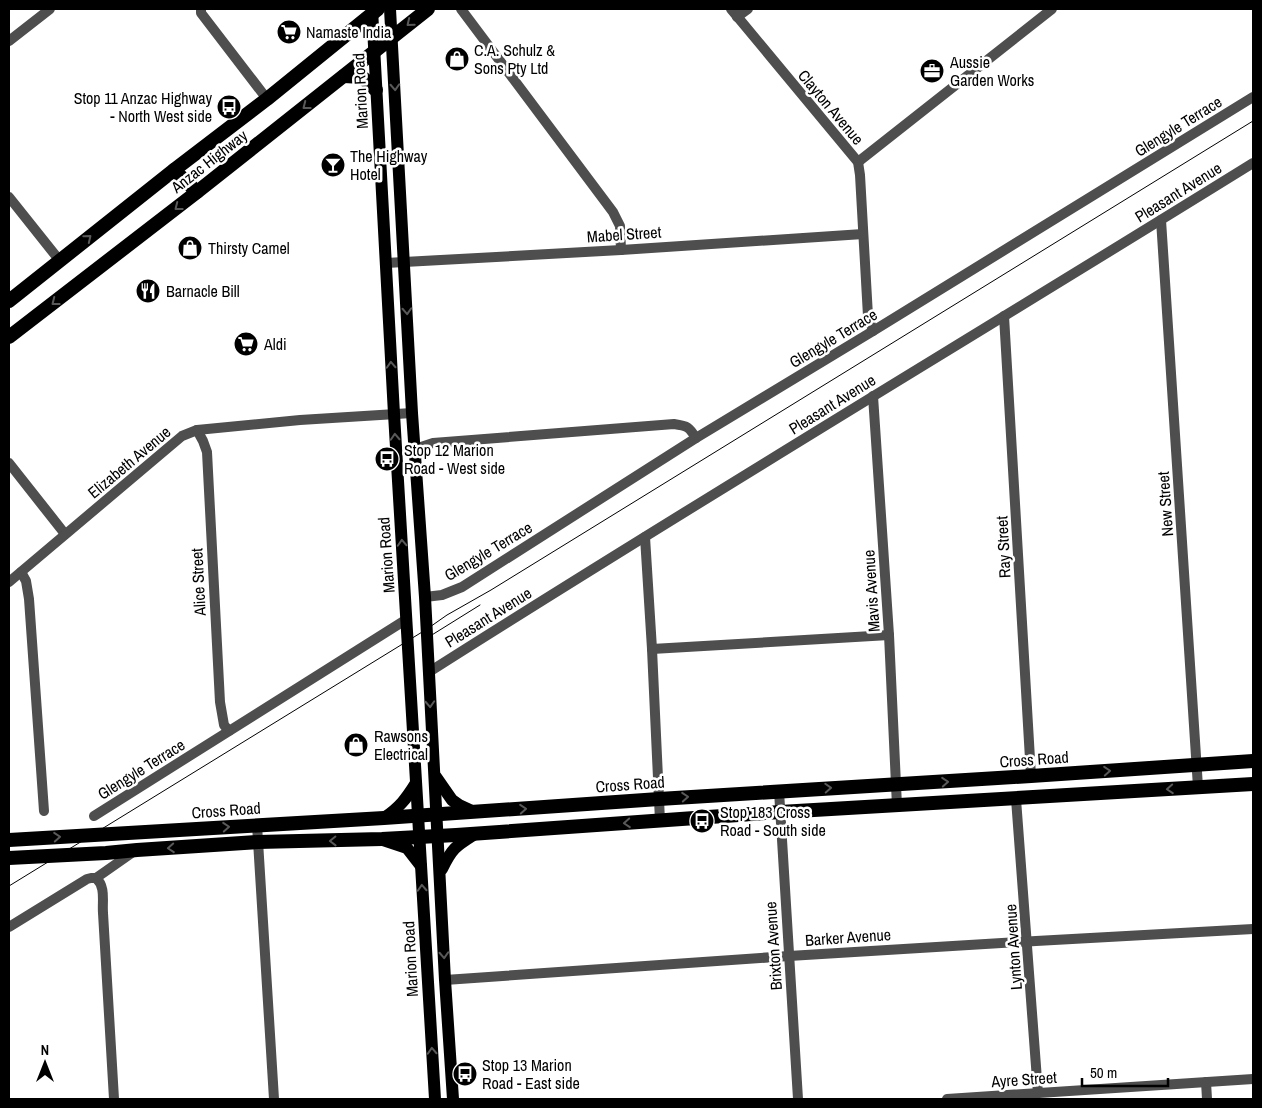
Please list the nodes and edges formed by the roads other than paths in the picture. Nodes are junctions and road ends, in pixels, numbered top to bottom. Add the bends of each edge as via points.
1 (50, 9) edge
2 (201, 9) edge
3 (390, 9) edge
4 (428, 9) edge
5 (461, 9) edge
6 (748, 9) edge
7 (1052, 9) edge
8 (374, 10) edge
9 (734, 13) edge
10 (392, 38) junction
11 (9, 42) edge
12 (374, 52) junction
13 (344, 76) junction
14 (376, 90) junction
15 (1253, 97) edge
16 (267, 99) junction
17 (858, 162) junction
18 (1253, 163) edge
19 (174, 170) junction
20 (197, 192) junction
21 (9, 196) edge
22 (1161, 220) junction
23 (863, 234) junction
24 (621, 250) junction
25 (60, 261) junction
26 (404, 262) junction
27 (386, 263) junction
28 (9, 301) edge
29 (1004, 316) junction
30 (873, 331) junction
31 (11, 332) edge
32 (873, 396) junction
33 (412, 413) junction
34 (394, 414) junction
35 (197, 430) junction
36 (696, 438) junction
37 (415, 449) junction
38 (9, 463) edge
39 (65, 534) junction
40 (645, 537) junction
41 (21, 572) junction
42 (9, 582) edge
43 (426, 597) junction
44 (407, 619) junction
45 (889, 634) junction
46 (652, 649) junction
47 (429, 672) junction
48 (230, 731) junction
49 (1253, 761) edge
50 (1197, 765) junction
51 (435, 774) junction
52 (1031, 776) junction
53 (416, 783) junction
54 (1253, 784) edge
55 (896, 785) junction
56 (1198, 787) junction
57 (779, 791) junction
58 (659, 799) junction
59 (1016, 799) junction
60 (897, 806) junction
61 (44, 811) dead end
62 (474, 812) junction
63 (780, 812) junction
64 (437, 814) junction
65 (94, 816) dead end
66 (418, 816) junction
67 (384, 818) junction
68 (660, 821) junction
69 (257, 825) junction
70 (475, 834) junction
71 (438, 836) junction
72 (419, 837) junction
73 (382, 839) junction
74 (9, 840) edge
75 (258, 842) junction
76 (137, 850) junction
77 (9, 858) edge
78 (421, 866) junction
79 (440, 872) junction
80 (96, 878) junction
81 (9, 927) edge
82 (1253, 929) edge
83 (1028, 941) junction
84 (789, 956) junction
85 (446, 980) junction
86 (1253, 1079) edge
87 (1206, 1082) junction
88 (1038, 1092) junction
89 (1061, 1095) edge
90 (114, 1099) edge
91 (274, 1099) edge
92 (435, 1099) edge
93 (453, 1099) edge
94 (798, 1099) edge
95 (947, 1099) edge
96 (1207, 1099) edge

1 - 11 street
2 - 16 street
3 - 10 main road
4 -> 10 highway, Anzac Highway
5 - 24 street via 613,212 620,226
6 - 9 street
7 - 17 street
8 - 12 main road, Marion Road
8 - 16 highway, Anzac Highway
9 - 17 street, Clayton Avenue
10 - 12 highway, Anzac Highway
10 -> 26 main road
12 - 13 highway, Anzac Highway
12 - 14 main road, Marion Road
13 - 14 highway via 362,77
13 -> 20 highway, Anzac Highway
14 - 27 main road, Marion Road
15 - 30 street, Glengyle Terrace
16 - 19 highway, Anzac Highway
17 - 23 street, Clayton Avenue
18 - 22 street, Pleasant Avenue
19 - 20 highway
25 -> 19 highway, Anzac Highway
20 -> 31 highway, Anzac Highway
21 - 25 street
22 - 29 street, Pleasant Avenue
22 - 50 street, New Street
23 - 24 street, Mabel Street
23 - 30 street, Clayton Avenue via 868,316
24 - 26 street, Mabel Street
25 - 28 highway, Anzac Highway
26 - 27 street, Mabel Street
26 -> 33 main road
34 -> 27 main road, Marion Road
29 - 32 street, Pleasant Avenue
29 - 52 street, Ray Street
30 - 36 street, Glengyle Terrace
32 - 40 street, Pleasant Avenue
32 - 45 street, Mavis Avenue
33 - 34 street, Elizabeth Avenue
33 - 37 main road
34 - 35 street, Elizabeth Avenue
44 -> 34 main road, Marion Road
35 - 39 street, Elizabeth Avenue via 182,436
35 - 48 street, Alice Street via 207,452 220,702 224,725
36 - 37 street via 690,428 674,424 432,443
36 - 43 street, Glengyle Terrace via 462,587
37 - 43 main road
38 - 39 street
39 - 41 street, Elizabeth Avenue
40 - 46 street
40 - 47 street, Pleasant Avenue
41 - 42 street, Elizabeth Avenue
41 - 61 street via 29,599
43 - 47 main road
44 - 48 street, Glengyle Terrace
44 - 53 main road, Marion Road
45 - 46 street
45 - 55 street, Mavis Avenue
46 - 58 street
47 -> 51 main road
48 - 65 street, Glengyle Terrace
49 - 50 highway, Cross Road
52 -> 50 highway, Cross Road
50 - 56 street, New Street
51 - 62 main road via 452,800
51 - 64 main road
55 -> 52 highway, Cross Road
53 - 66 main road, Marion Road
53 - 67 main road via 398,808
54 - 56 highway, Cross Road
57 -> 55 highway, Cross Road
55 - 60 street, Mavis Avenue
56 -> 59 highway, Cross Road
58 -> 57 highway, Cross Road
57 - 63 street, Brixton Avenue
62 -> 58 highway, Cross Road
58 - 68 street
59 - 60 highway, Cross Road
59 - 83 street, Lynton Avenue
60 - 63 highway, Cross Road
62 - 64 highway, Cross Road
63 - 68 highway, Cross Road
63 - 84 street, Brixton Avenue
64 - 66 highway, Cross Road
64 - 71 main road
66 - 67 highway, Cross Road
66 - 72 main road, Marion Road
67 - 69 highway, Cross Road
68 -> 70 highway, Cross Road
74 -> 69 highway, Cross Road
69 - 75 street
70 - 71 highway, Cross Road
70 - 79 main road via 456,846
71 - 72 highway, Cross Road
71 - 79 main road
72 - 73 highway, Cross Road
72 - 78 main road, Marion Road
73 -> 75 highway, Cross Road
73 - 78 main road via 407,848
75 -> 76 highway, Cross Road
75 - 91 street
76 - 77 highway, Cross Road
76 - 80 street
92 -> 78 main road, Marion Road
79 -> 85 main road
80 - 81 street via 87,879
80 - 90 street via 102,888
82 - 83 street, Barker Avenue
83 - 84 street, Barker Avenue
83 - 88 street, Lynton Avenue
84 - 85 street, Barker Avenue
84 - 94 street, Brixton Avenue
85 - 93 main road
86 - 87 street, Ayre Street
87 - 89 street, Ayre Street
87 - 96 street
88 - 89 street, Ayre Street
88 - 95 street, Ayre Street

